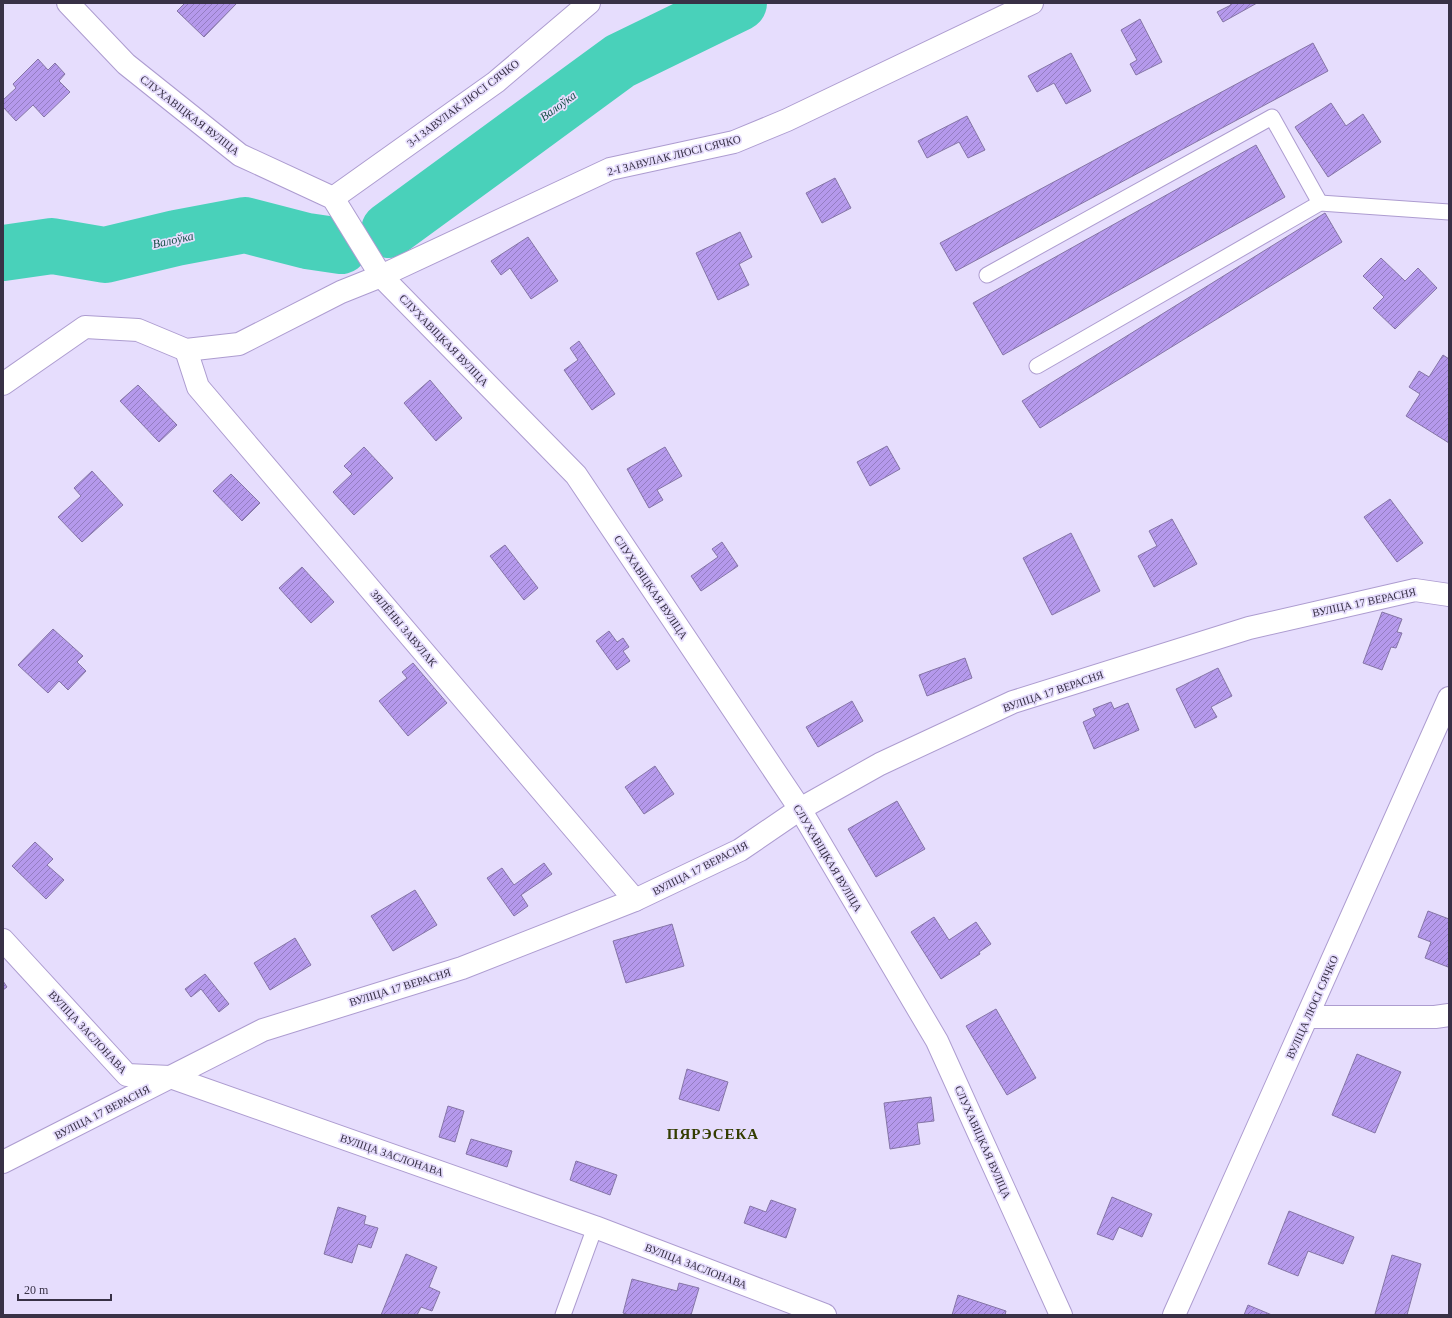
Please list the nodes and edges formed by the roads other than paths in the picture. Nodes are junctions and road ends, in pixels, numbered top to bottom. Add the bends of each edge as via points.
1 (68, 3) edge
2 (589, 3) edge
3 (1032, 3) edge
4 (333, 198) junction
5 (1320, 202) junction
6 (1449, 212) edge
7 (987, 275) dead end
8 (382, 276) junction
9 (186, 350) junction
10 (1037, 366) dead end
11 (3, 384) edge
12 (1449, 595) edge
13 (1449, 698) edge
14 (800, 810) junction
15 (635, 900) junction
16 (3, 940) edge
17 (1449, 1016) edge
18 (1307, 1017) junction
19 (170, 1077) junction
20 (3, 1162) edge
21 (595, 1227) junction
22 (563, 1315) edge
23 (825, 1315) edge
24 (1061, 1315) edge
25 (1174, 1315) edge

1 - 4 street, СЛУХАВІЦКАЯ ВУЛІЦА via 126,64 240,155
2 - 4 street, 3-І ЗАВУЛАК ЛЮСІ СЯЧКО via 496,82
3 - 8 street, 2-І ЗАВУЛАК ЛЮСІ СЯЧКО via 787,120 734,142 610,169
4 - 8 street, СЛУХАВІЦКАЯ ВУЛІЦА
5 - 6 lane
5 - 7 lane via 1272,117
5 - 10 lane
8 - 9 street, 2-І ЗАВУЛАК ЛЮСІ СЯЧКО via 341,292 239,344
8 - 14 street, СЛУХАВІЦКАЯ ВУЛІЦА via 576,475
9 - 11 street via 138,330 85,327
9 - 15 street, ЗЯЛЁНЫ ЗАВУЛАК via 198,387
12 - 14 street, ВУЛІЦА 17 ВЕРАСНЯ via 1415,590 1249,628 1012,702 880,764
13 - 18 street, ВУЛІЦА ЛЮСІ СЯЧКО
14 - 15 street, ВУЛІЦА 17 ВЕРАСНЯ via 740,850
14 - 24 street, СЛУХАВІЦКАЯ ВУЛІЦА via 937,1041
15 - 19 street, ВУЛІЦА 17 ВЕРАСНЯ via 462,968 263,1030
16 - 19 street, ВУЛІЦА ЗАСЛОНАВА via 127,1075
17 - 18 street
18 - 25 street, ВУЛІЦА ЛЮСІ СЯЧКО
19 - 20 street, ВУЛІЦА 17 ВЕРАСНЯ
19 - 21 street, ВУЛІЦА ЗАСЛОНАВА
21 - 22 lane
21 - 23 street, ВУЛІЦА ЗАСЛОНАВА

